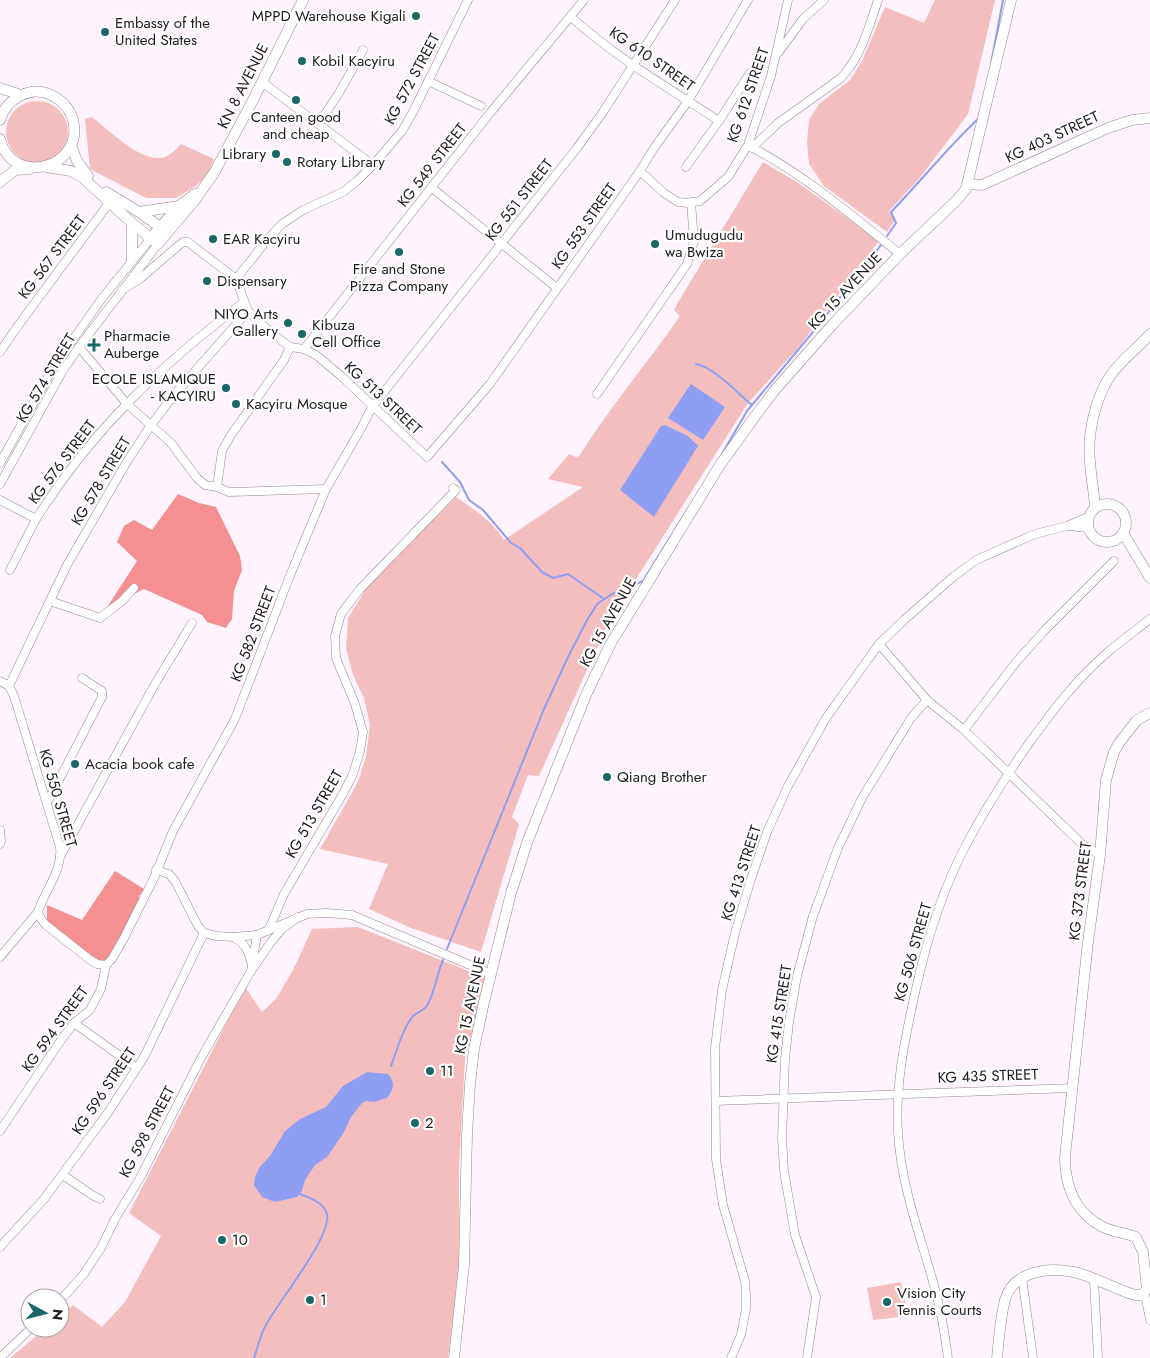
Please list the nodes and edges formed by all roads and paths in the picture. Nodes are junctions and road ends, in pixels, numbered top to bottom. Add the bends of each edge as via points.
1 (303, 0) edge
2 (468, 0) edge
3 (584, 0) edge
4 (674, 0) edge
5 (748, 0) edge
6 (788, 0) edge
7 (824, 0) edge
8 (878, 0) edge
9 (1011, 0) edge
10 (571, 16) junction
11 (363, 50) dead end
12 (777, 56) junction
13 (633, 64) junction
14 (750, 73) dead end
15 (428, 81) junction
16 (262, 82) junction
17 (0, 88) edge
18 (21, 95) junction
19 (688, 101) junction
20 (481, 106) dead end
21 (1, 116) edge
22 (1150, 118) edge
23 (719, 121) junction
24 (319, 123) junction
25 (0, 143) edge
26 (71, 144) junction
27 (750, 146) junction
28 (373, 165) junction
29 (42, 167) junction
30 (686, 167) dead end
31 (640, 171) junction
32 (0, 182) edge
33 (207, 184) junction
34 (969, 184) junction
35 (432, 188) junction
36 (111, 200) junction
37 (691, 202) junction
38 (179, 206) junction
39 (139, 212) junction
40 (132, 224) junction
41 (163, 230) junction
42 (154, 241) junction
43 (502, 244) junction
44 (900, 254) junction
45 (132, 260) junction
46 (236, 279) junction
47 (557, 288) junction
48 (122, 290) junction
49 (244, 302) junction
50 (248, 311) junction
51 (1150, 334) edge
52 (79, 347) junction
53 (290, 347) junction
54 (304, 348) junction
55 (0, 352) edge
56 (54, 366) junction
57 (62, 372) junction
58 (597, 394) dead end
59 (127, 404) junction
60 (372, 406) junction
61 (151, 425) junction
62 (10, 446) junction
63 (20, 450) junction
64 (427, 457) joint
65 (0, 463) edge
66 (0, 484) edge
67 (217, 488) junction
68 (453, 488) dead end
69 (326, 489) junction
70 (0, 500) edge
71 (1101, 506) junction
72 (36, 519) junction
73 (1088, 522) junction
74 (1123, 534) junction
75 (1115, 541) junction
76 (1130, 546) junction
77 (1114, 561) dead end
78 (10, 570) dead end
79 (1150, 578) edge
80 (134, 588) dead end
81 (50, 601) junction
82 (1150, 619) edge
83 (192, 623) dead end
84 (879, 644) junction
85 (82, 678) dead end
86 (0, 681) edge
87 (9, 686) junction
88 (927, 700) junction
89 (1150, 713) edge
90 (964, 730) junction
91 (1008, 774) junction
92 (47, 803) junction
93 (0, 830) edge
94 (0, 844) edge
95 (61, 855) junction
96 (1100, 855) junction
97 (156, 870) junction
98 (38, 912) junction
99 (298, 917) junction
100 (269, 929) junction
101 (204, 933) junction
102 (257, 935) junction
103 (233, 937) junction
104 (264, 952) junction
105 (0, 958) edge
106 (106, 965) junction
107 (251, 968) junction
108 (491, 974) junction
109 (74, 1023) junction
110 (137, 1068) junction
111 (1073, 1088) junction
112 (899, 1094) junction
113 (783, 1099) junction
114 (716, 1101) junction
115 (0, 1130) edge
116 (63, 1175) junction
117 (100, 1199) dead end
118 (0, 1247) edge
119 (1022, 1277) junction
120 (1094, 1280) junction
121 (70, 1290) edge
122 (1144, 1294) junction
123 (1150, 1320) edge
124 (21, 1338) edge
125 (0, 1358) edge
126 (454, 1358) edge
127 (731, 1358) edge
128 (807, 1358) edge
129 (948, 1358) edge
130 (997, 1358) edge
131 (1033, 1358) edge
132 (1098, 1358) edge

1 - 16 main road, KN 8 AVENUE
2 - 15 street, KG 572 STREET
3 - 10 street, KG 549 STREET
4 - 13 street, KG 551 STREET
5 - 19 street, KG 553 STREET
6 - 12 street, KG 612 STREET
7 - 12 street via 804,19
8 - 27 street via 866,35 847,72
9 - 34 main road, KG 15 AVENUE
10 - 13 street, KG 610 STREET
10 - 35 street, KG 549 STREET
11 - 24 street
12 - 27 street, KG 612 STREET
13 - 19 street, KG 610 STREET
13 - 43 street, KG 551 STREET via 583,141
14 - 23 street
15 - 20 street
15 - 28 street, KG 572 STREET via 402,131
16 - 24 street
16 - 33 main road, KN 8 AVENUE
17 - 18 main road
18 - 21 main road via 9,103
18 - 26 main road via 30,92 50,94 66,105 74,126
19 - 23 street, KG 610 STREET
19 - 31 street, KG 553 STREET
22 - 34 main road, KG 403 STREET via 1120,123 982,185
23 - 30 street
24 - 28 street
25 - 29 main road via 14,161
26 - 29 main road via 58,161
26 - 36 main road via 80,168
27 - 37 street, KG 612 STREET via 728,177 700,201
27 - 44 street via 797,175
28 - 46 street, KG 572 STREET via 343,192 303,210 282,224
29 - 32 main road via 15,170
29 - 36 main road via 76,173
31 - 37 street via 678,202
31 - 47 street, KG 553 STREET
33 - 38 main road, KN 8 AVENUE
33 - 41 main road, KN 8 AVENUE via 196,200
34 - 44 main road, KG 15 AVENUE via 957,200
35 - 43 street
35 - 54 street, KG 549 STREET
36 - 39 main road
36 - 40 main road
36 - 55 street, KG 567 STREET
37 - 58 street via 694,242 687,264
38 - 39 main road
38 - 41 main road, KN 8 AVENUE
39 - 41 main road
40 - 42 main road
40 - 45 main road
41 - 42 main road
42 - 45 street
42 - 48 street, KG 574 STREET
43 - 47 street
43 - 60 street, KG 551 STREET
44 - 108 main road, KG 15 AVENUE via 828,330 756,414 720,465 611,643 582,703 528,840
45 - 56 street
46 - 48 street, KG 574 STREET via 192,244 183,242
46 - 49 street
47 - 64 street, KG 553 STREET via 490,384
48 - 52 street, KG 574 STREET
49 - 50 street
49 - 59 street, KG 576 STREET via 192,342
50 - 53 street
50 - 61 street, KG 578 STREET
51 - 71 main road via 1116,369 1100,397 1092,426 1089,460 1093,489
52 - 57 street, KG 574 STREET
52 - 59 street
53 - 54 street
53 - 67 street via 222,451
54 - 60 street, KG 513 STREET via 340,375
56 - 57 street
56 - 62 street
57 - 63 street, KG 574 STREET
59 - 61 street
59 - 72 street, KG 576 STREET via 83,453
60 - 64 street, KG 513 STREET
60 - 69 street, KG 582 STREET
61 - 67 street via 171,443 197,478 205,485
61 - 81 street, KG 578 STREET via 76,549
62 - 63 street
62 - 65 street
63 - 66 street, KG 574 STREET
67 - 69 street via 229,492
68 - 100 street, KG 513 STREET via 456,490 360,589 341,614 335,636 336,658 363,732 360,751 344,792 284,894
69 - 97 street, KG 582 STREET via 235,719 173,830
70 - 72 street, KG 576 STREET
71 - 73 main road
71 - 74 main road via 1117,507 1124,515 1126,525
72 - 78 street, KG 576 STREET
73 - 75 main road via 1092,536 1100,542
73 - 84 street, KG 413 STREET via 1035,534 976,560 930,596
74 - 75 main road
74 - 76 main road
75 - 76 main road
76 - 79 main road
77 - 90 street via 1017,661
80 - 81 street via 100,618
81 - 87 street, KG 578 STREET
82 - 91 street, KG 506 STREET via 1107,653 1075,685 1052,711
83 - 95 street
84 - 88 street
84 - 114 street, KG 413 STREET via 826,718 767,832 738,924 722,990 715,1048
85 - 92 street via 99,688 102,697
86 - 87 street
87 - 92 street, KG 550 STREET
88 - 90 street
88 - 113 street, KG 415 STREET via 911,718 862,798 838,848 813,916 789,1022
89 - 96 main road, KG 373 STREET via 1137,720 1114,752 1106,780
90 - 91 street
91 - 96 street via 1082,844
91 - 112 street, KG 506 STREET via 966,845 928,942 910,1011
92 - 95 street, KG 550 STREET
93 - 94 street
95 - 98 street, KG 550 STREET
96 - 111 main road, KG 373 STREET
97 - 101 street via 169,874 175,881
97 - 106 street via 124,938
98 - 105 street, KG 550 STREET
98 - 106 street via 46,925 89,959
99 - 100 street
99 - 104 street, KG 598 STREET via 282,929
99 - 108 street via 327,912 352,916
100 - 102 street
101 - 103 street
101 - 110 street, KG 596 STREET
102 - 103 street
102 - 104 street
102 - 107 street, KG 598 STREET
103 - 107 street via 245,946
104 - 107 street, KG 598 STREET
106 - 109 street, KG 594 STREET via 97,998 90,1010
107 - 121 street, KG 598 STREET via 101,1248
108 - 126 main road, KG 15 AVENUE via 470,1084 464,1265
109 - 110 street
109 - 115 street, KG 594 STREET
110 - 116 street, KG 596 STREET
111 - 112 street, KG 435 STREET
111 - 122 main road via 1065,1174 1074,1202 1104,1228 1136,1237 1143,1252 1147,1289
112 - 113 street, KG 435 STREET
112 - 129 street, KG 506 STREET via 898,1133 907,1194 936,1291
113 - 114 street, KG 435 STREET
113 - 128 street, KG 415 STREET via 782,1138 788,1201 795,1235 816,1297
114 - 127 street, KG 413 STREET via 717,1168 746,1294 741,1335
116 - 117 street
116 - 118 street, KG 596 STREET
119 - 120 main road via 1053,1270 1074,1272
119 - 130 main road via 1005,1299
119 - 131 street
120 - 122 main road via 1135,1295
120 - 132 street
122 - 123 street
124 - 125 street

